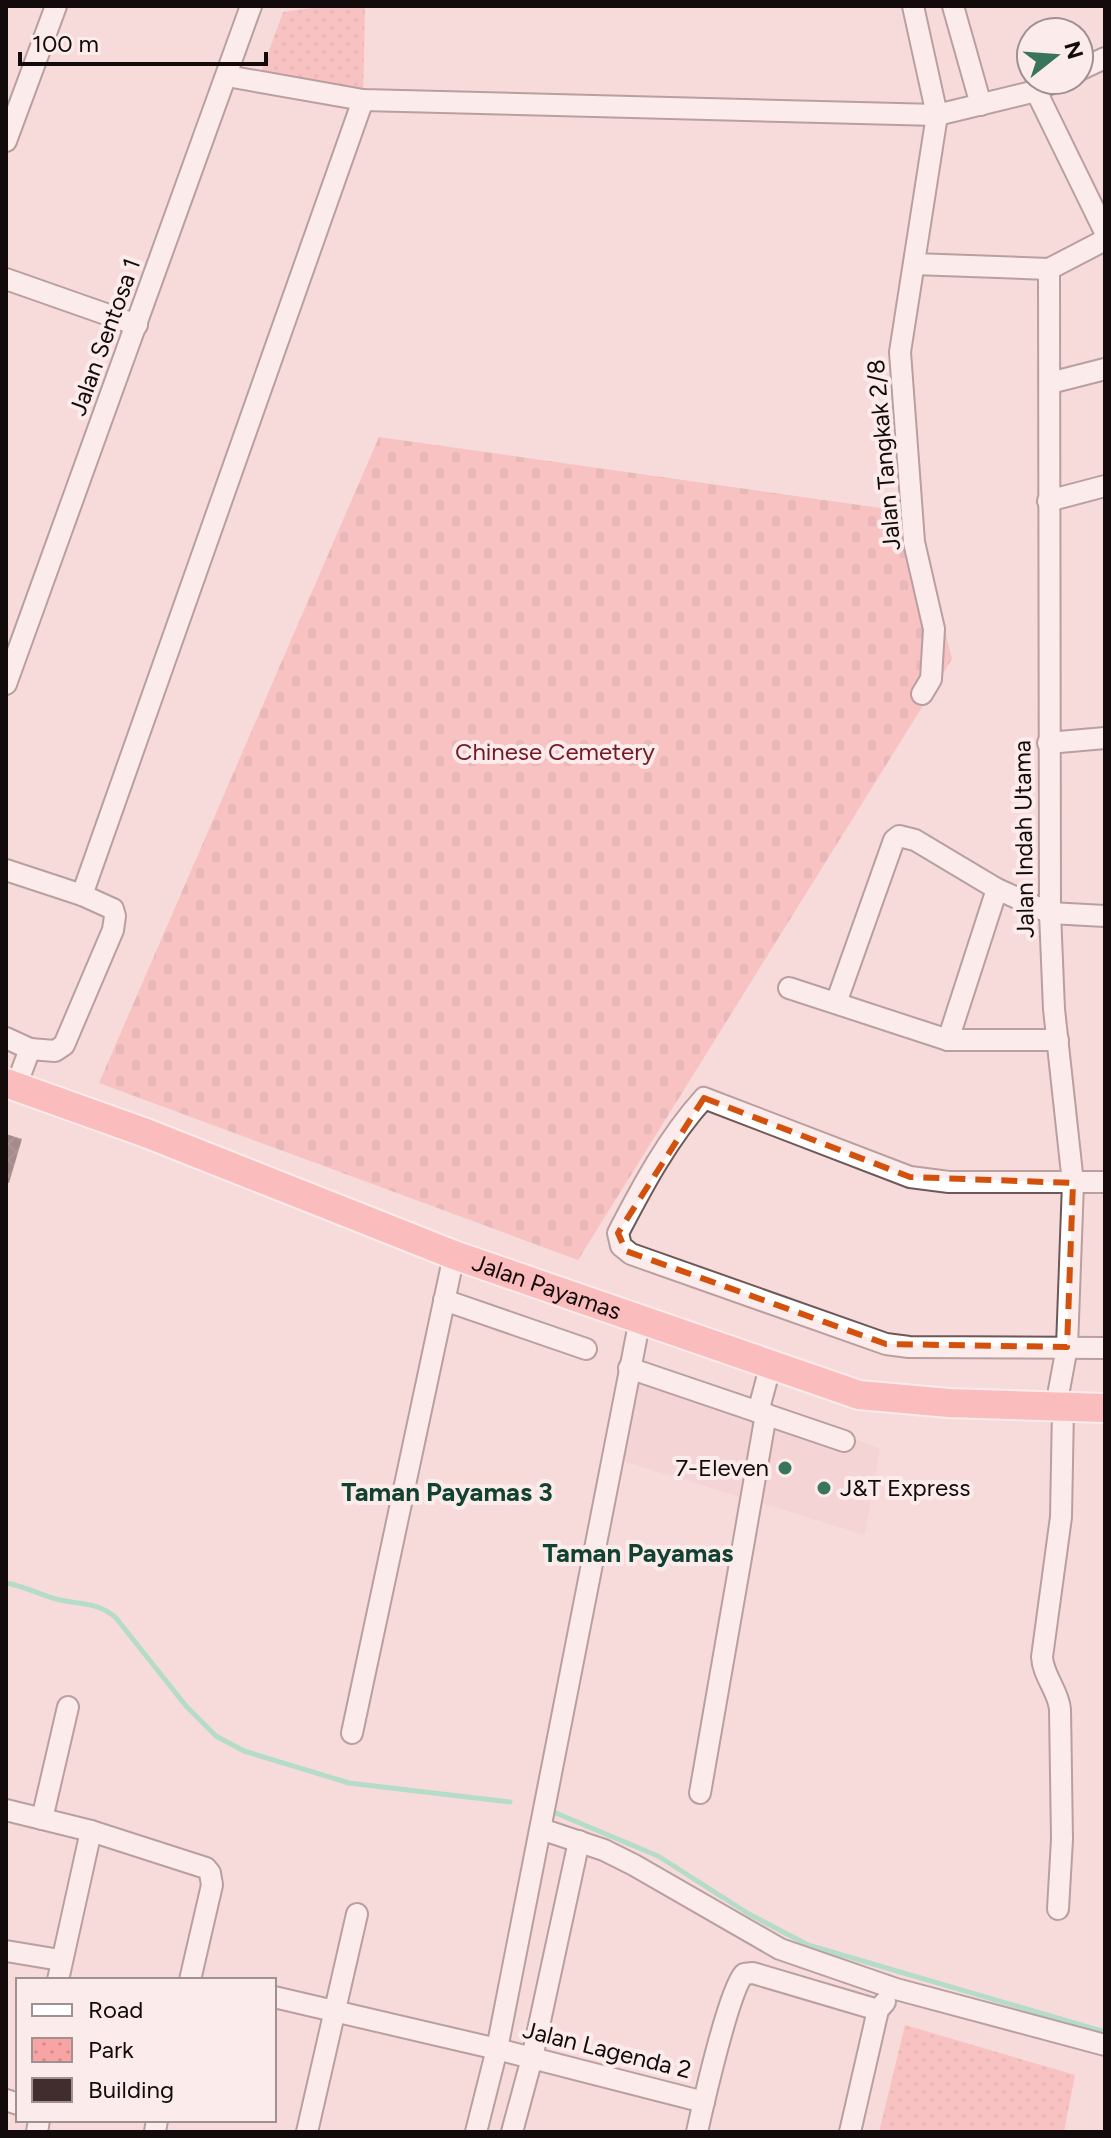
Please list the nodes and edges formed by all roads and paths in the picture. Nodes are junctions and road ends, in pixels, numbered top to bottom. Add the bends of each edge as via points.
1 (56, 6) edge
2 (251, 6) edge
3 (913, 6) edge
4 (953, 6) edge
5 (227, 76) junction
6 (1016, 96) edge
7 (1038, 96) edge
8 (363, 100) junction
9 (981, 105) junction
10 (937, 115) junction
11 (6, 141) edge
12 (1105, 232) edge
13 (1105, 240) edge
14 (914, 264) junction
15 (1049, 269) junction
16 (6, 279) edge
17 (137, 325) junction
18 (1105, 369) edge
19 (1050, 383) junction
20 (1105, 486) edge
21 (1048, 501) junction
22 (6, 684) edge
23 (922, 694) dead end
24 (1105, 738) edge
25 (1048, 743) junction
26 (6, 870) edge
27 (997, 889) junction
28 (82, 895) junction
29 (1050, 913) junction
30 (1105, 916) edge
31 (789, 988) dead end
32 (836, 1003) junction
33 (6, 1038) edge
34 (948, 1040) junction
35 (1058, 1040) junction
36 (30, 1049) junction
37 (11, 1084) edge
38 (1105, 1182) edge
39 (1073, 1183) junction
40 (454, 1255) junction
41 (444, 1300) junction
42 (640, 1319) junction
43 (1067, 1347) junction
44 (1105, 1348) edge
45 (586, 1349) dead end
46 (771, 1364) junction
47 (629, 1368) junction
48 (1059, 1407) junction
49 (1105, 1408) edge
50 (762, 1413) junction
51 (844, 1441) dead end
52 (68, 1707) dead end
53 (352, 1733) dead end
54 (700, 1793) dead end
55 (6, 1810) edge
56 (42, 1819) junction
57 (541, 1829) junction
58 (91, 1831) junction
59 (579, 1841) junction
60 (1058, 1909) dead end
61 (357, 1914) dead end
62 (780, 1949) junction
63 (6, 1951) edge
64 (59, 1970) edge
65 (761, 1975) junction
66 (192, 1978) edge
67 (896, 1989) junction
68 (276, 1997) edge
69 (878, 2010) junction
70 (335, 2011) junction
71 (1105, 2045) edge
72 (497, 2049) junction
73 (532, 2058) junction
74 (704, 2102) junction
75 (307, 2132) edge
76 (476, 2132) edge
77 (512, 2132) edge
78 (697, 2132) edge
79 (850, 2132) edge

1 - 11 street
2 - 5 street, Jalan Sentosa 1
3 - 10 street
4 - 9 street
5 - 8 street
5 - 17 street, Jalan Sentosa 1
6 - 9 street
7 - 12 street
8 - 10 street
8 - 28 street
9 - 10 street
10 - 14 street, Jalan Tangkak 2/8
13 - 15 street
14 - 15 street
14 - 23 street, Jalan Tangkak 2/8 via 900,352 912,519 934,629 931,679
15 - 19 street, Jalan Indah Utama
16 - 17 street
17 - 22 street, Jalan Sentosa 1
18 - 19 street
19 - 21 street, Jalan Indah Utama
20 - 21 street
21 - 25 street, Jalan Indah Utama
24 - 25 street
25 - 29 street, Jalan Indah Utama
26 - 28 street
27 - 29 street
27 - 32 street via 906,836 896,837
27 - 34 street
28 - 36 street via 113,909 113,930 64,1045 55,1051
29 - 30 street
29 - 35 street, Jalan Indah Utama
31 - 32 street
32 - 34 street
33 - 36 street
34 - 35 street
35 - 39 street, Jalan Indah Utama
36 - 37 street
37 - 40 highway, Jalan Payamas
38 - 39 street
39 - 43 street, Jalan Indah Utama
39 - 43 street via 910,1177 704,1098 652,1168 618,1233 621,1246 631,1254 886,1344
40 - 41 street
40 - 42 highway, Jalan Payamas
41 - 45 street
41 - 53 street
42 - 46 highway, Jalan Payamas
42 - 47 street
43 - 44 street
43 - 48 street, Jalan Indah Utama
46 - 48 highway, Jalan Payamas via 859,1395
46 - 50 street
47 - 50 street
47 - 57 street
48 - 49 highway, Jalan Payamas
48 - 60 street, Jalan Indah Utama via 1061,1517 1042,1657 1060,1709
50 - 51 street
50 - 54 street
52 - 56 street
55 - 56 street
56 - 58 street
57 - 59 street
57 - 72 street
58 - 64 street
58 - 66 street via 200,1865 210,1873
59 - 62 street via 634,1865
59 - 73 street
61 - 70 street
62 - 65 street
62 - 67 street
63 - 64 street
65 - 69 street
65 - 74 street via 749,1973 738,1982
67 - 69 street
67 - 71 street
68 - 70 street, Jalan Lagenda 2
69 - 79 street
70 - 72 street, Jalan Lagenda 2
70 - 75 street
72 - 73 street, Jalan Lagenda 2
72 - 76 street
73 - 74 street, Jalan Lagenda 2
73 - 77 street
74 - 78 street

